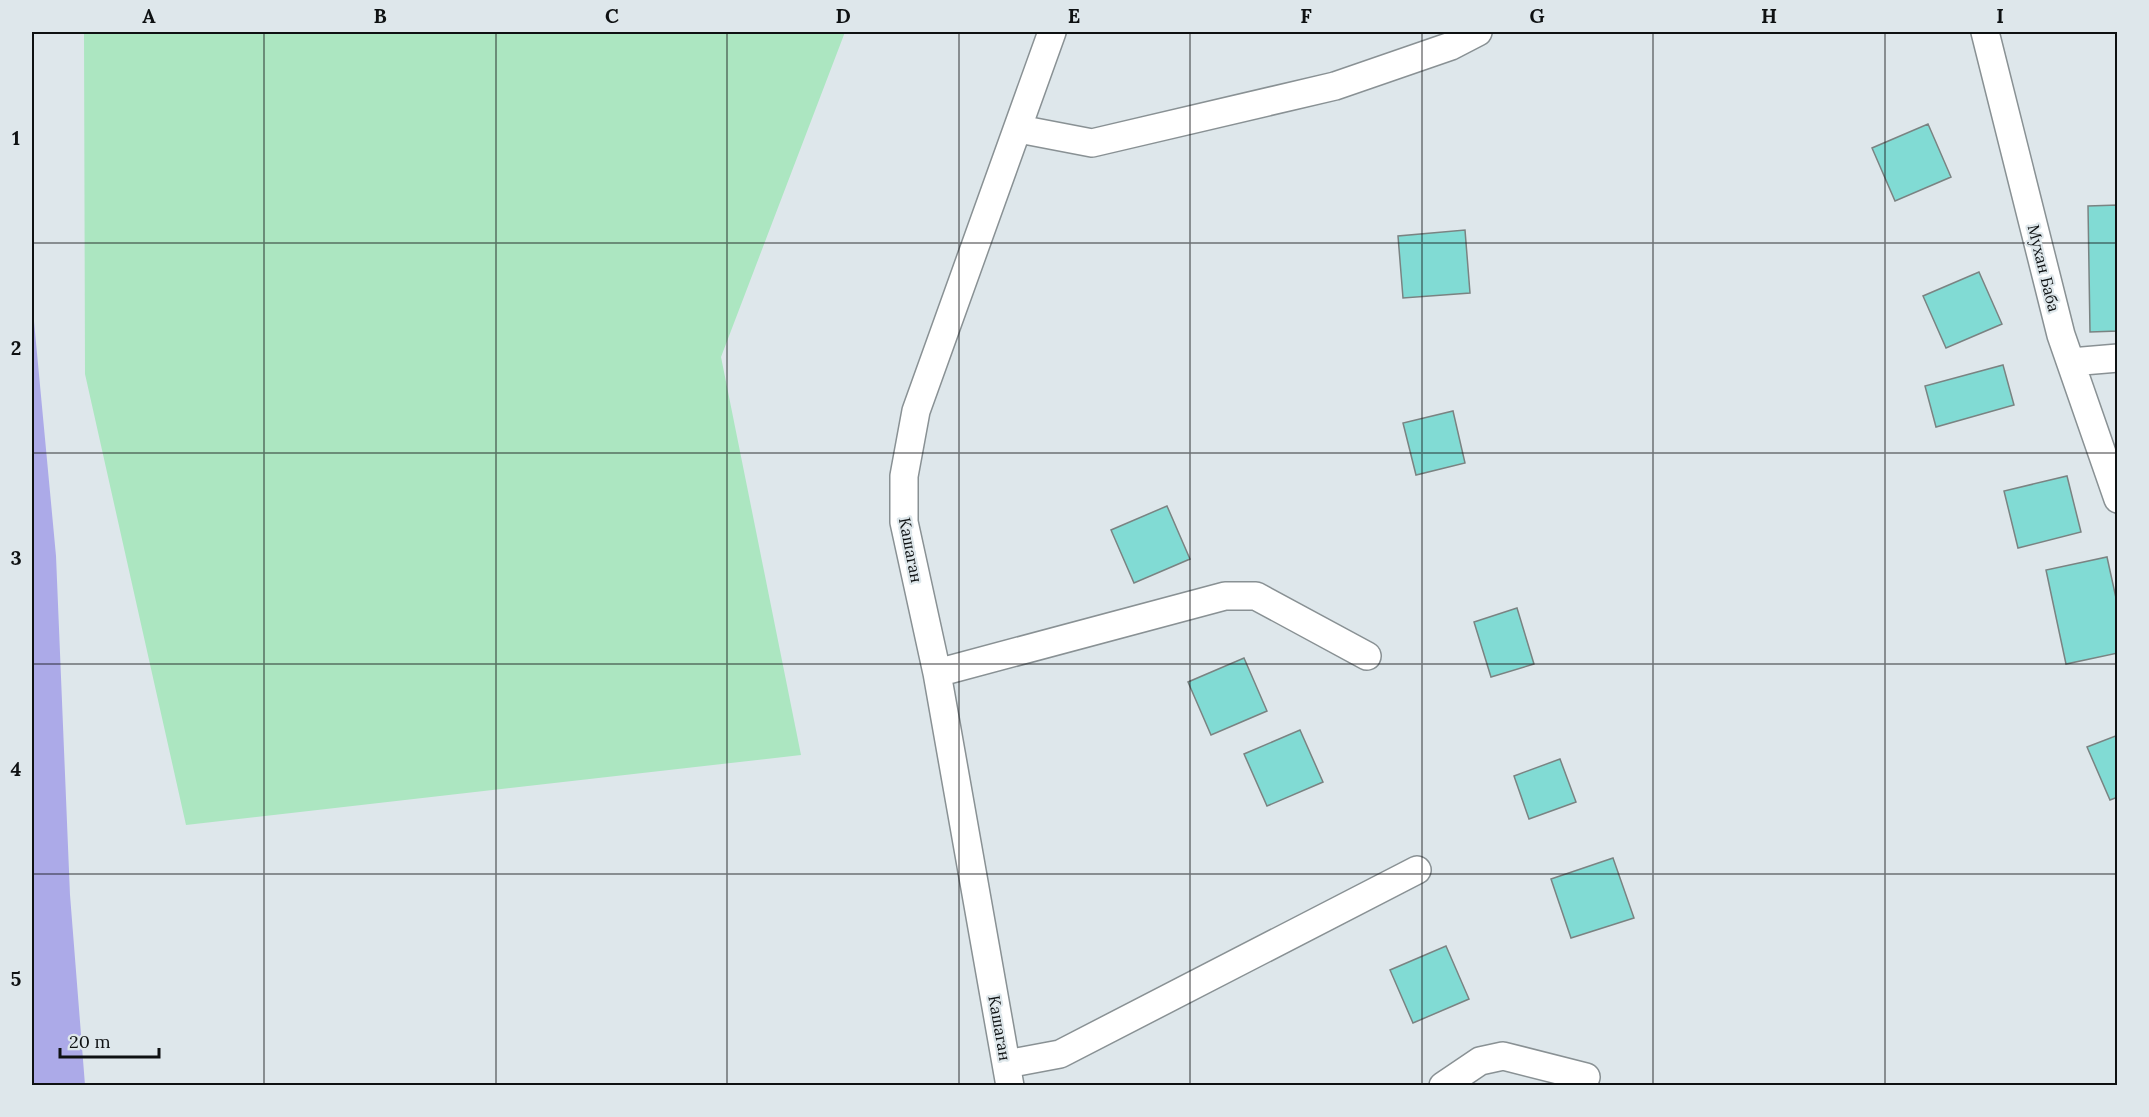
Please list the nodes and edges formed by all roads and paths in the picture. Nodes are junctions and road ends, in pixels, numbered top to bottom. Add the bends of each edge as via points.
1 (1052, 32) edge
2 (1478, 32) edge
3 (1985, 32) edge
4 (1019, 129) junction
5 (2118, 358) edge
6 (2071, 362) junction
7 (2118, 499) edge
8 (1367, 656) dead end
9 (937, 673) junction
10 (1417, 870) dead end
11 (1008, 1075) edge
12 (1586, 1077) dead end
13 (1443, 1086) edge

1 - 4 street, Кашаган
2 - 4 street via 1451,46 1335,86 1092,143
3 - 6 street, Мухан Баба
4 - 9 street, Кашаган via 916,411 904,476 904,522
5 - 6 street
6 - 7 street, Мухан Баба
8 - 9 street via 1256,596 1239,595
9 - 11 street, Кашаган
10 - 11 street via 1060,1054
12 - 13 street via 1503,1056 1480,1062

